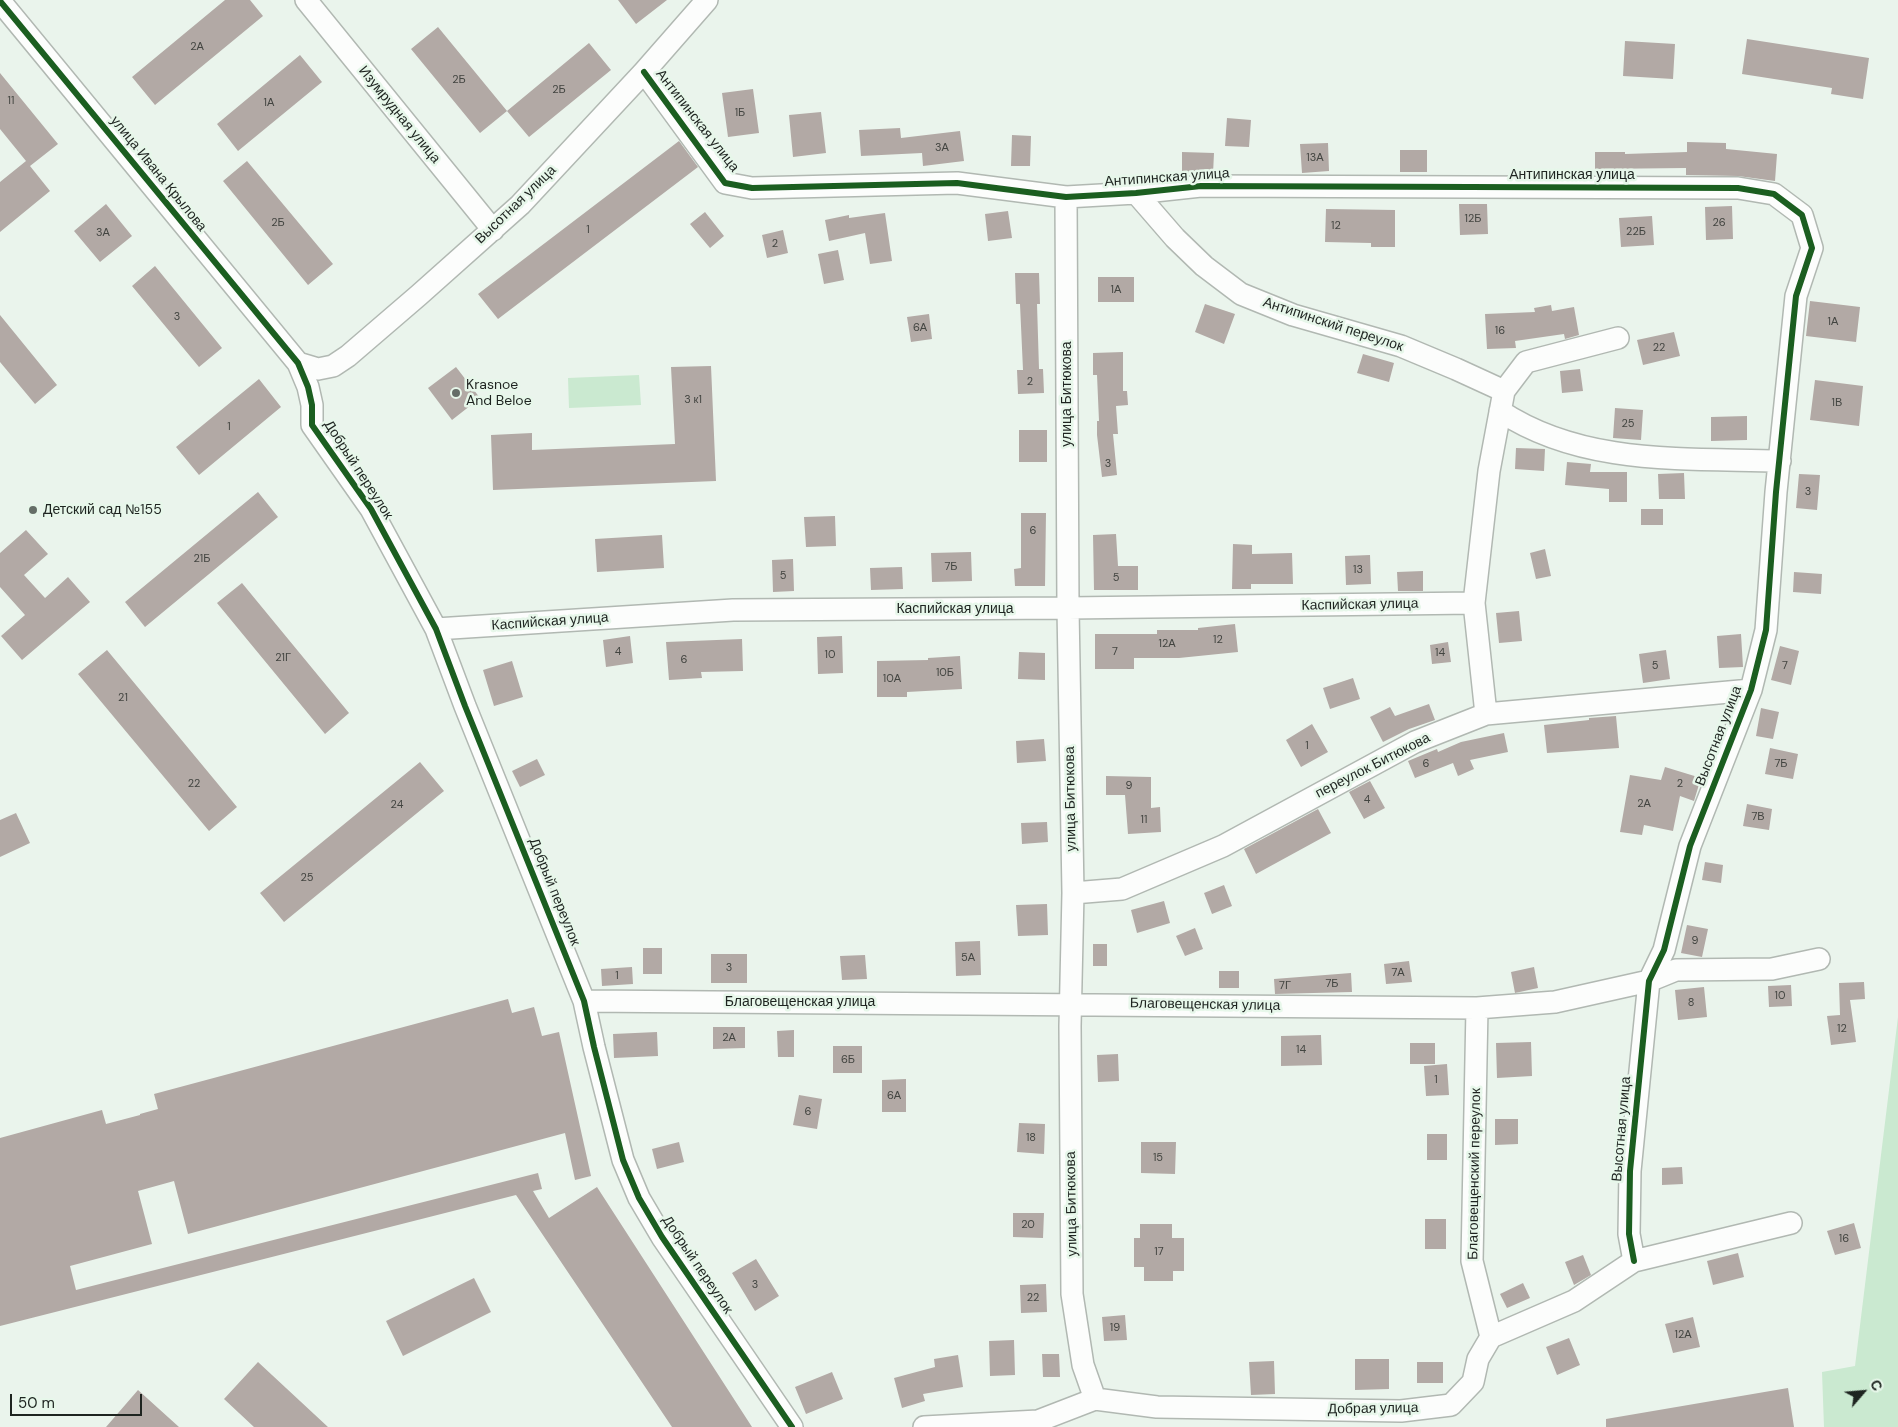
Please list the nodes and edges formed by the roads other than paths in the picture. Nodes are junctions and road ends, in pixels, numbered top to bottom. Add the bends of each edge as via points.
1 (306, 0) edge
2 (707, 0) edge
3 (0, 1) edge
4 (644, 72) junction
5 (1136, 193) junction
6 (1066, 197) junction
7 (1802, 215) joint
8 (493, 230) junction
9 (1618, 338) dead end
10 (298, 363) junction
11 (1502, 401) junction
12 (1780, 461) junction
13 (1474, 603) junction
14 (1068, 608) junction
15 (436, 629) junction
16 (1751, 690) junction
17 (1486, 714) junction
18 (1073, 893) junction
19 (1819, 959) dead end
20 (1648, 981) junction
21 (584, 1001) junction
22 (1071, 1004) junction
23 (1477, 1008) junction
24 (1791, 1223) dead end
25 (1634, 1261) junction
26 (1491, 1337) junction
27 (1095, 1399) junction
28 (792, 1427) edge
29 (924, 1427) edge

1 - 8 street, Изумрудная улица
2 - 4 street, Высотная улица
3 - 10 street, улица Ивана Крылова
4 - 6 street, Антипинская улица via 725,183 752,188 957,183
4 - 8 street, Высотная улица
5 - 6 street, Антипинская улица
5 - 7 street, Антипинская улица via 1201,186 1738,188 1774,194
5 - 11 street, Антипинский переулок via 1204,266 1241,294 1292,315 1401,346 1456,369
6 - 14 street, улица Битюкова
7 - 12 street, Высотная улица via 1812,248 1796,296
8 - 10 street, Высотная улица via 348,356 333,366 318,369
9 - 11 street via 1526,362
10 - 15 street, Добрый переулок via 308,387 312,426 371,509
11 - 12 street, Антипинский переулок via 1517,422 1543,434 1598,451 1642,457
11 - 13 street via 1489,471
12 - 16 street, Высотная улица via 1766,630
13 - 14 street, Каспийская улица
13 - 17 street
14 - 15 street, Каспийская улица via 733,610
14 - 18 street, улица Битюкова
15 - 21 street, Добрый переулок
16 - 17 street, переулок Битюкова
16 - 20 street, Высотная улица via 1690,846 1664,950
17 - 18 street, переулок Битюкова via 1415,742 1223,846 1122,889
18 - 22 street, улица Битюкова
19 - 20 street, Благовещенская улица via 1772,969 1676,970
20 - 23 street, Благовещенская улица via 1555,1002
20 - 25 street, Высотная улица via 1630,1171 1629,1234
21 - 22 street, Благовещенская улица
21 - 28 street, Добрый переулок via 623,1160 640,1198 662,1237
22 - 23 street, Благовещенская улица
22 - 27 street, улица Битюкова via 1072,1294 1083,1365
23 - 26 street, Благовещенский переулок via 1472,1261
24 - 25 street
25 - 26 street via 1574,1302
26 - 27 street, Добрая улица via 1478,1359 1472,1382 1451,1405 1401,1411 1156,1407
27 - 29 street, Добрая улица via 1038,1421

